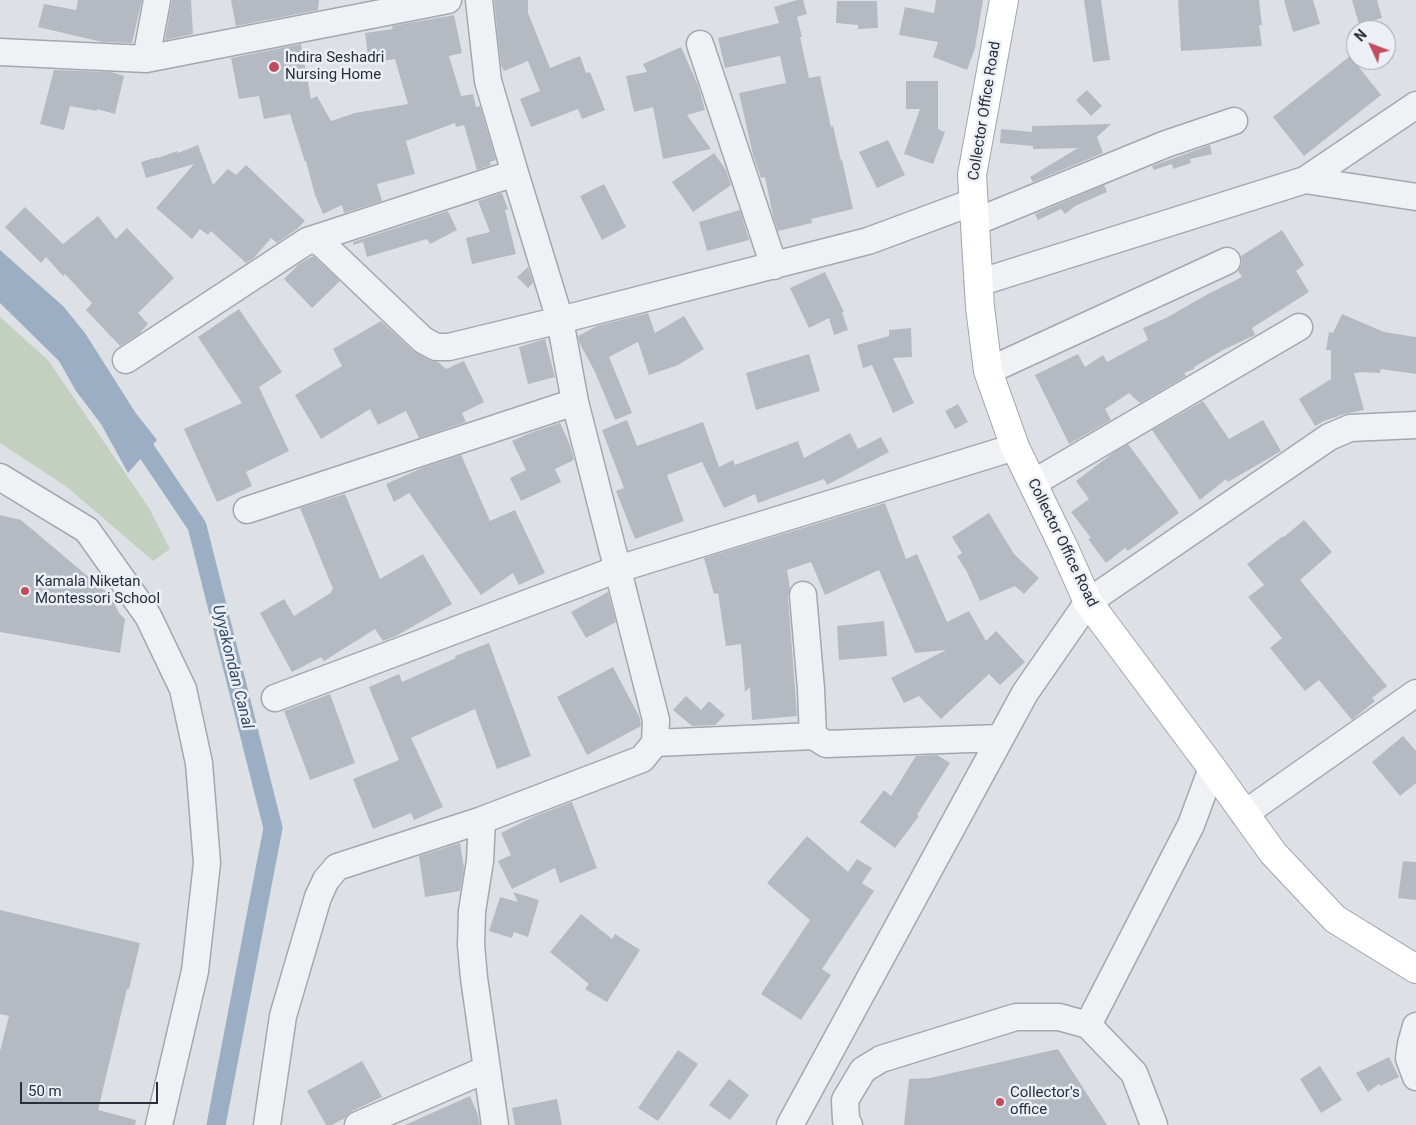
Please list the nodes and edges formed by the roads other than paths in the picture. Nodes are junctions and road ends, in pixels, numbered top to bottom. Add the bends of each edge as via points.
1 (157, 0) edge
2 (448, 0) edge
3 (479, 0) edge
4 (1004, 0) edge
5 (700, 44) dead end
6 (0, 52) edge
7 (146, 59) junction
8 (1416, 105) edge
9 (1234, 120) dead end
10 (515, 173) junction
11 (1305, 180) junction
12 (1416, 197) edge
13 (974, 212) junction
14 (307, 241) junction
15 (1227, 261) dead end
16 (774, 266) junction
17 (978, 283) junction
18 (560, 320) junction
19 (1299, 327) dead end
20 (126, 360) dead end
21 (988, 371) junction
22 (575, 402) junction
23 (1416, 425) edge
24 (1015, 447) junction
25 (0, 478) edge
26 (1033, 483) junction
27 (247, 510) dead end
28 (618, 569) junction
29 (803, 595) dead end
30 (1088, 602) junction
31 (1416, 693) edge
32 (275, 698) dead end
33 (813, 736) junction
34 (1000, 738) junction
35 (655, 743) junction
36 (1212, 768) junction
37 (1244, 814) junction
38 (482, 820) junction
39 (1416, 969) edge
40 (1088, 1025) junction
41 (1416, 1026) edge
42 (487, 1069) junction
43 (1416, 1078) edge
44 (159, 1125) edge
45 (267, 1125) edge
46 (358, 1125) edge
47 (496, 1125) edge
48 (790, 1125) edge
49 (850, 1125) edge
50 (1154, 1125) edge

1 - 7 street
2 - 7 street
3 - 10 street via 488,81
4 - 13 main road, Collector Office Road via 972,175
5 - 16 street
6 - 7 street
8 - 11 street
9 - 13 street
10 - 14 street
10 - 18 street
11 - 12 street
11 - 17 street
13 - 16 street
13 - 17 main road, Collector Office Road
14 - 18 street via 318,240 423,340 436,347 449,348
14 - 20 street
15 - 21 street
16 - 18 street
17 - 21 main road, Collector Office Road
18 - 22 street
19 - 26 street
21 - 24 main road, Collector Office Road
22 - 27 street
22 - 28 street
23 - 30 street via 1350,428 1328,437
24 - 26 main road, Collector Office Road
24 - 28 street
25 - 44 street via 88,530 148,616 183,689 199,763 207,864 195,971
26 - 30 main road, Collector Office Road
28 - 32 street
28 - 35 street via 656,720
29 - 33 street
30 - 34 street via 1024,693
30 - 36 main road, Collector Office Road
31 - 37 street
33 - 34 street via 826,744
33 - 35 street
34 - 48 street
35 - 38 street via 642,759
36 - 37 main road, Collector Office Road
36 - 40 street via 1191,825
37 - 39 main road, Collector Office Road via 1273,853 1335,919
38 - 42 street via 471,945
38 - 45 street via 337,867 326,880 318,897 283,1016
40 - 49 street via 1059,1018 1016,1018 881,1059 863,1070 845,1100 846,1120
40 - 50 street via 1134,1073
41 - 43 street via 1409,1058
42 - 46 street
42 - 47 street

